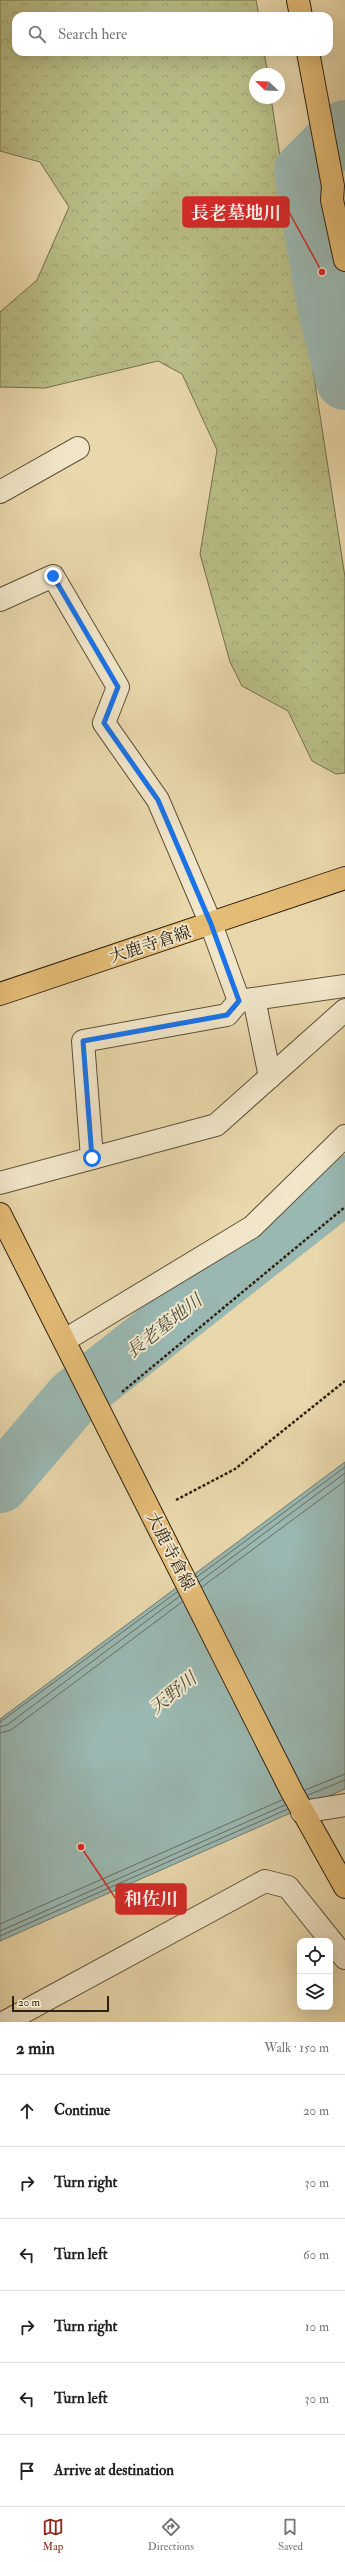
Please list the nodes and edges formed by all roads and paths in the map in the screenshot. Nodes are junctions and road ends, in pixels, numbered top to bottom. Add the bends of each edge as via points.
1 (298, 0) edge
2 (300, 12) edge
3 (309, 56) edge
4 (345, 260) edge
5 (78, 448) dead end
6 (0, 492) edge
7 (0, 600) edge
8 (345, 878) edge
9 (211, 924) junction
10 (345, 986) edge
11 (0, 994) edge
12 (246, 1000) junction
13 (345, 1010) edge
14 (270, 1077) junction
15 (345, 1136) edge
16 (92, 1158) junction
17 (0, 1183) edge
18 (345, 1207) edge
19 (0, 1214) edge
20 (65, 1340) junction
21 (345, 1381) edge
22 (119, 1394) dead end
23 (152, 1512) junction
24 (345, 1805) edge
25 (302, 1812) junction
26 (345, 1887) edge
27 (345, 1958) edge
28 (5, 2022) edge

1 - 2 main road
3 - 4 main road via 333,186 332,200
5 - 6 street
7 - 9 street via 53,576 118,687 104,723 158,800
8 - 9 main road, 大鹿寺倉線
9 - 11 main road, 大鹿寺倉線
9 - 12 street
10 - 12 street
12 - 14 street
12 - 16 street via 227,1015 83,1041
13 - 14 street
14 - 16 street via 216,1125
15 - 20 street via 252,1227
16 - 17 street
18 - 22 path
19 - 20 main road, 大鹿寺倉線
20 - 23 main road, 大鹿寺倉線
21 - 23 path via 235,1469
23 - 25 main road, 大鹿寺倉線
24 - 25 street
25 - 26 main road, 大鹿寺倉線
27 - 28 street via 288,1887 265,1881

